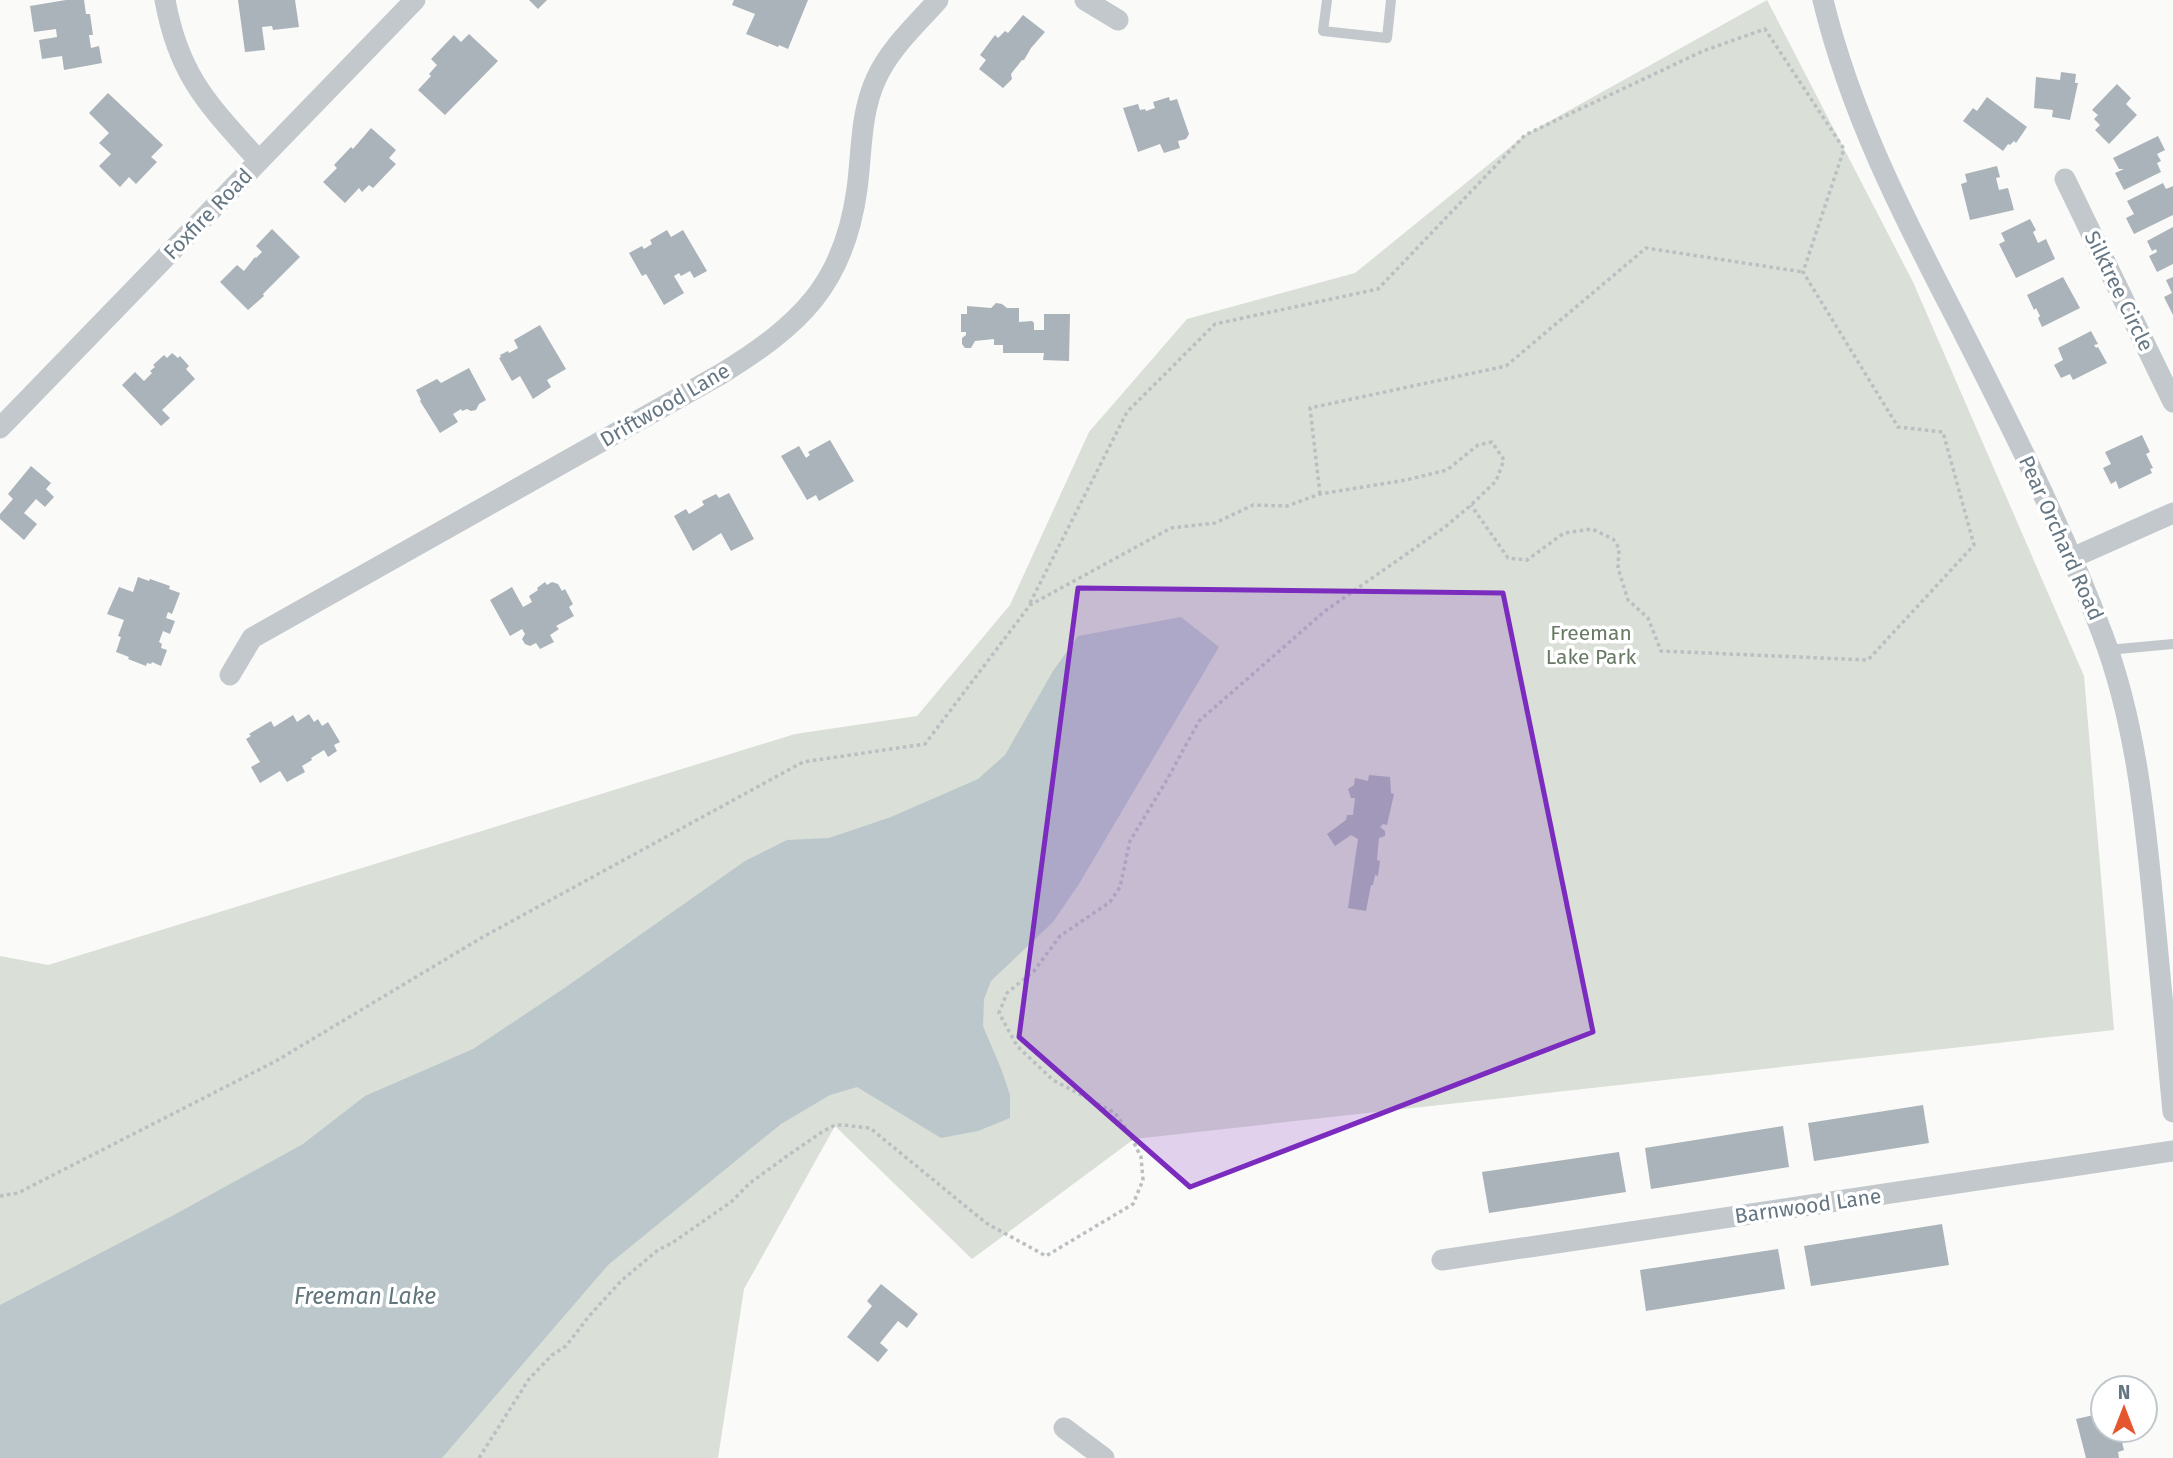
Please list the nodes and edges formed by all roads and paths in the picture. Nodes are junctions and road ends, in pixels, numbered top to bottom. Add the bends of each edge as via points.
1 (165, 0) edge
2 (415, 0) edge
3 (938, 0) edge
4 (1085, 0) edge
5 (1327, 0) edge
6 (1391, 0) edge
7 (1822, 0) edge
8 (1118, 20) dead end
9 (259, 160) junction
10 (2065, 179) dead end
11 (1803, 272) junction
12 (2173, 402) edge
13 (0, 428) edge
14 (1321, 494) junction
15 (1471, 505) junction
16 (2173, 513) edge
17 (2072, 558) junction
18 (1030, 605) junction
19 (2173, 644) edge
20 (2108, 649) junction
21 (230, 675) dead end
22 (2173, 1104) edge
23 (2173, 1151) edge
24 (0, 1196) edge
25 (1442, 1260) dead end
26 (1064, 1428) dead end
27 (479, 1458) edge
28 (1104, 1458) edge

1 - 9 street via 176,44 194,83
2 - 9 street, Foxfire Road
3 - 21 street, Driftwood Lane via 892,50 876,79 864,117 857,189 842,247 830,278 784,331 721,374 252,638
4 - 8 street
5 - 6 lane via 1323,31 1387,38
7 - 17 street, Pear Orchard Road via 1876,156
9 - 13 street, Foxfire Road
10 - 12 street, Silktree Circle
11 - 14 path via 1646,248 1506,366 1310,408
11 - 15 path via 1898,427 1943,432 1974,545 1868,660 1661,651 1648,618 1628,600 1618,568 1619,548 1613,539 1592,530 1564,533 1527,560 1508,558
11 - 18 path via 1844,149 1765,29 1703,51 1525,135 1378,289 1215,324 1127,412
14 - 15 path via 1447,470 1478,445 1492,442 1504,460 1496,481
14 - 18 path via 1287,506 1253,505 1215,523 1171,528
15 - 27 path via 1325,611 1199,721 1130,841 1120,887 1110,902 1060,936 1034,971 1007,993 999,1013 1017,1046 1053,1080 1115,1113 1129,1133 1141,1157 1143,1180 1133,1204 1046,1256 986,1223 870,1128 835,1125 811,1138 622,1280 566,1346 529,1379
16 - 17 street
17 - 20 street, Pear Orchard Road
18 - 24 path via 925,744 803,762 481,938 276,1062 19,1193
19 - 20 lane
20 - 22 street, Pear Orchard Road via 2138,773
23 - 25 street, Barnwood Lane
26 - 28 street

